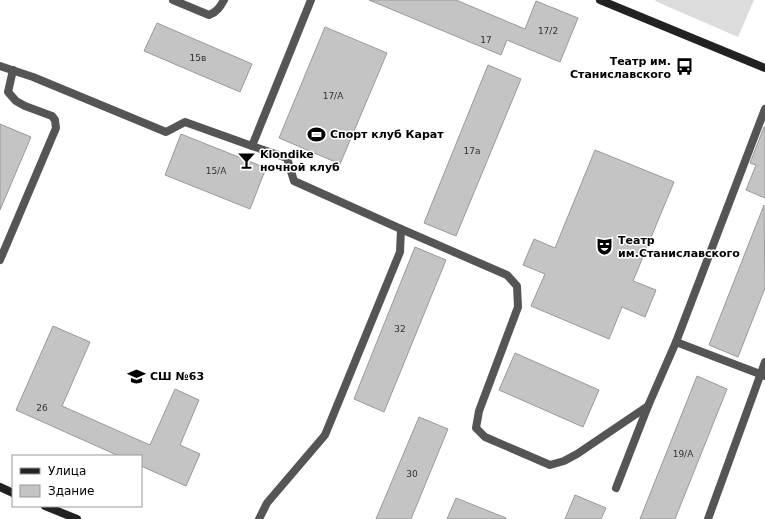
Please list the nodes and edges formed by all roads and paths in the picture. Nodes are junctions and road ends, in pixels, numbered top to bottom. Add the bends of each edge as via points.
1 (224, 0) edge
2 (311, 0) edge
3 (600, 0) edge
4 (176, 1) edge
5 (615, 3) edge
6 (0, 66) edge
7 (765, 68) edge
8 (13, 70) junction
9 (765, 109) edge
10 (252, 146) junction
11 (401, 229) junction
12 (0, 260) edge
13 (676, 342) junction
14 (765, 362) edge
15 (763, 376) edge
16 (648, 406) junction
17 (0, 487) edge
18 (616, 488) dead end
19 (12, 493) edge
20 (47, 507) edge
21 (77, 519) edge
22 (259, 519) edge
23 (708, 519) edge

1 - 4 lane via 221,7 210,15
2 - 10 lane
3 - 5 main road
5 - 7 main road
6 - 8 lane
8 - 10 lane via 166,132 185,122
8 - 12 lane via 8,92 25,106 52,116 56,128
9 - 13 lane
10 - 11 lane via 287,158 294,181
11 - 16 lane via 507,275 517,286 518,306 479,411 476,428 485,437 550,465 564,462
11 - 22 lane via 400,252 325,435 267,503
13 - 15 lane
13 - 16 lane
14 - 15 lane
15 - 23 lane
16 - 18 lane
17 - 19 main road
20 - 21 main road

